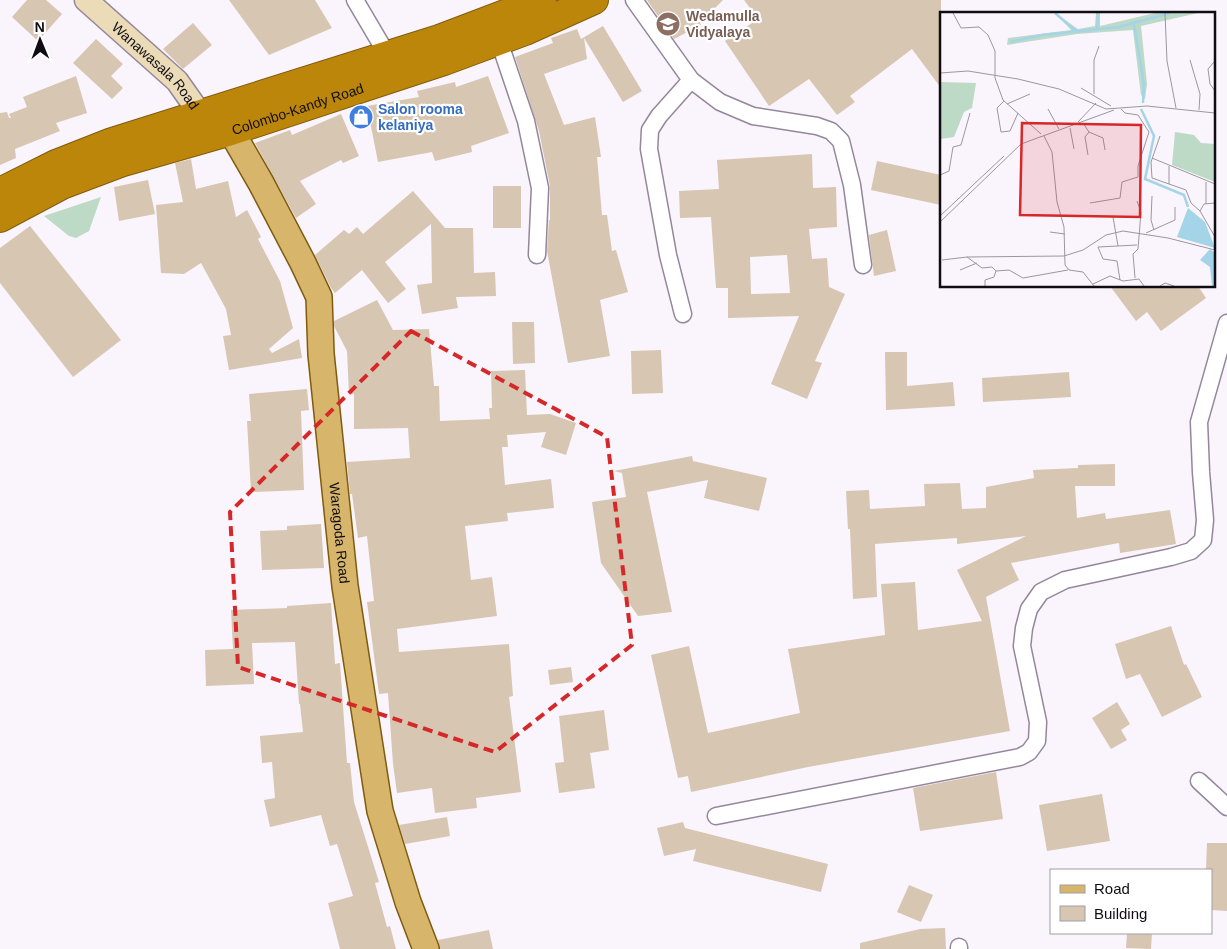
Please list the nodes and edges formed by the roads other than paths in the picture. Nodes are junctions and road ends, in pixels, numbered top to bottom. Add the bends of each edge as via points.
1 (86, 0) edge
2 (355, 0) edge
3 (542, 0) edge
4 (594, 0) edge
5 (634, 0) edge
6 (499, 42) junction
7 (388, 56) junction
8 (691, 80) junction
9 (201, 115) junction
10 (230, 131) junction
11 (0, 192) edge
12 (0, 218) edge
13 (537, 255) dead end
14 (863, 266) dead end
15 (683, 314) dead end
16 (1227, 323) edge
17 (1199, 781) dead end
18 (1227, 807) edge
19 (716, 816) dead end
20 (426, 949) edge

1 - 9 street, Wanawasala Road via 177,81
2 - 7 street
3 - 7 highway, Colombo-Kandy Road
4 - 6 highway, Colombo-Kandy Road
5 - 8 street
6 - 10 highway, Colombo-Kandy Road
6 - 13 street via 526,121 540,188
7 - 9 highway, Colombo-Kandy Road
8 - 14 street via 720,102 753,116 817,126 831,131 841,141 852,185
8 - 15 street via 650,130 649,150 668,255
9 - 10 highway
9 - 11 highway, Colombo-Kandy Road via 91,150
10 - 12 highway, Colombo-Kandy Road via 123,162 40,196
10 - 20 main road, Waragoda Road via 270,199 319,297 321,354 345,586 380,811
16 - 19 street via 1199,422 1204,540 1191,551 1066,580 1041,592 1028,609 1022,646 1038,722 1037,741 1030,752 1020,757
17 - 18 street

